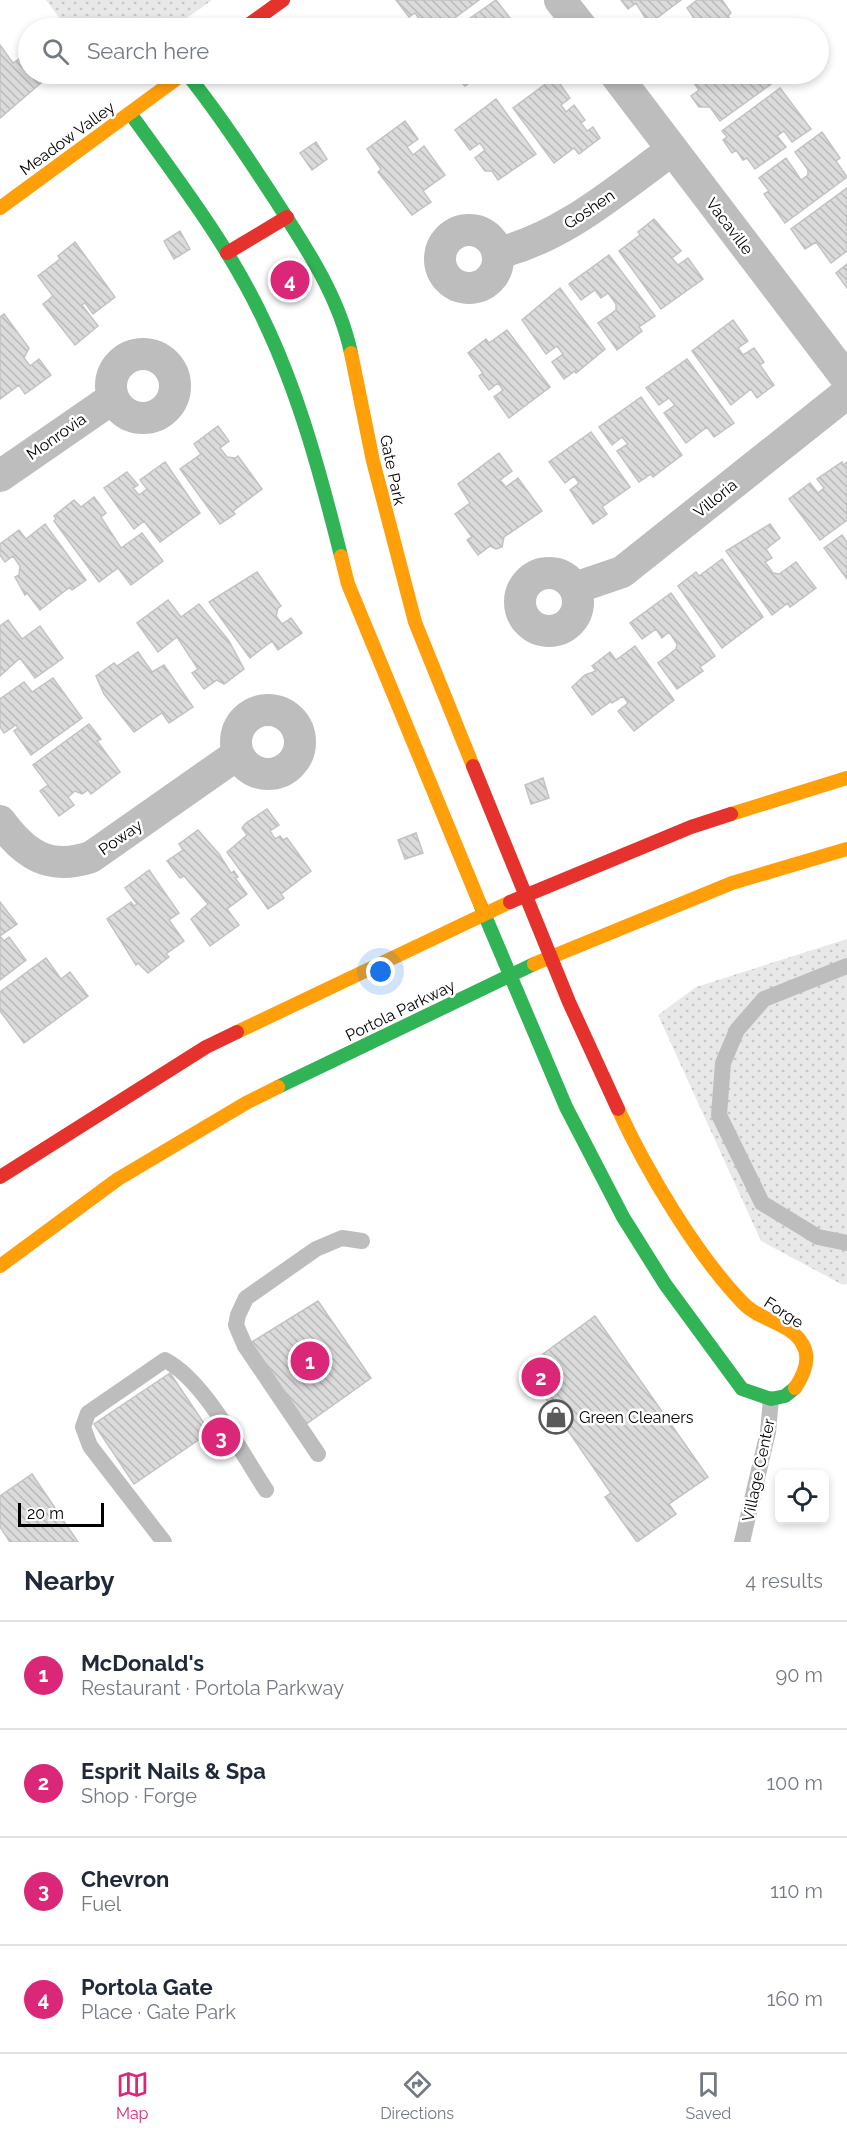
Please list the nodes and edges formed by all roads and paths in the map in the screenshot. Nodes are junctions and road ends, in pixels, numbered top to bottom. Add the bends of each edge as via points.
1 (283, 0) edge
2 (560, 0) edge
3 (258, 18) edge
4 (574, 18) edge
5 (171, 84) edge
6 (193, 84) edge
7 (622, 84) edge
8 (130, 112) junction
9 (672, 150) junction
10 (0, 208) edge
11 (286, 217) junction
12 (227, 253) junction
13 (498, 253) dead end
14 (847, 379) edge
15 (847, 393) edge
16 (113, 398) dead end
17 (0, 476) edge
18 (575, 588) dead end
19 (238, 754) dead end
20 (847, 778) edge
21 (0, 821) edge
22 (847, 849) edge
23 (527, 897) junction
24 (485, 913) junction
25 (551, 956) junction
26 (847, 966) edge
27 (510, 974) junction
28 (0, 1177) edge
29 (362, 1242) dead end
30 (847, 1243) edge
31 (0, 1266) edge
32 (771, 1399) junction
33 (318, 1454) dead end
34 (266, 1490) dead end
35 (164, 1542) edge
36 (742, 1542) edge

1 - 3 street
2 - 4 street
5 - 8 street, Meadow Valley
6 - 11 street, Gate Park via 221,117
7 - 9 street, Vacaville
8 - 10 street, Meadow Valley
8 - 12 street
9 - 13 street, Goshen via 564,226 522,247
9 - 14 street, Vacaville
11 - 12 street
11 - 23 street, Gate Park via 330,292 348,339 384,507 415,622
12 - 24 street via 265,322 304,420 348,584
15 - 18 street, Villoria via 622,572
16 - 17 street, Monrovia
19 - 21 street, Poway via 91,857 72,863 52,863 33,855
20 - 23 street via 691,827
22 - 25 street, Portola Parkway via 732,883
23 - 24 street
23 - 25 street, Forge
24 - 27 street
24 - 28 street via 206,1047
25 - 27 street, Portola Parkway
25 - 32 street, Forge via 587,1046 629,1133 687,1230 746,1307 794,1334 804,1346 804,1374 796,1387 785,1396
26 - 30 lane via 764,999 737,1030 723,1064 719,1115 762,1203 818,1237
27 - 31 street, Portola Parkway via 246,1103 118,1179
27 - 32 street via 566,1107 623,1217 732,1378 742,1389
29 - 33 lane via 342,1238 316,1249 246,1298 238,1315 236,1325 245,1346
32 - 36 lane, Village Center via 768,1432
34 - 35 lane via 201,1391 165,1360 88,1413 83,1426 90,1446

